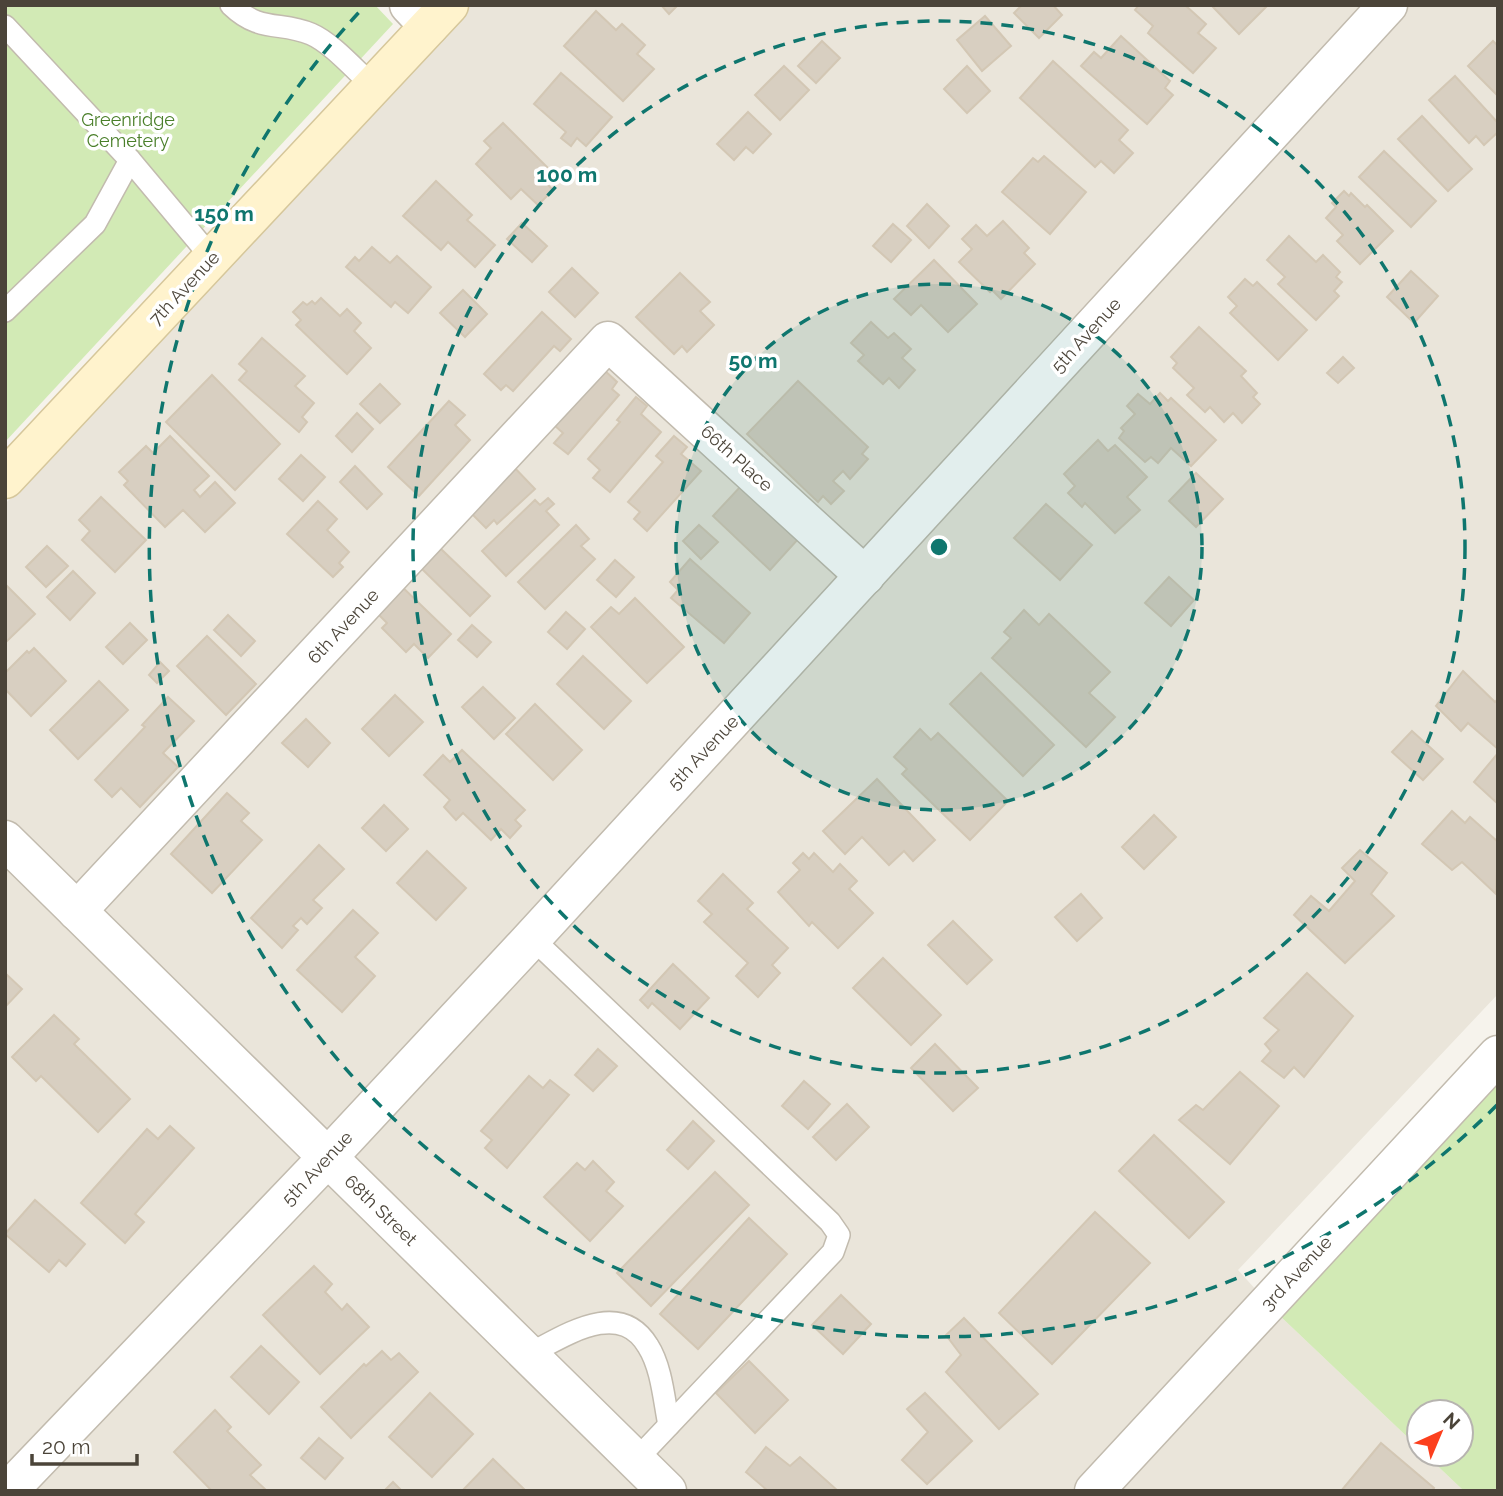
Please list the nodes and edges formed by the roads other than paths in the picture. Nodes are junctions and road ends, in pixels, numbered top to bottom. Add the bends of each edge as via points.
1 (231, 5) edge
2 (1388, 5) edge
3 (429, 12) edge
4 (5, 26) edge
5 (373, 86) junction
6 (130, 160) junction
7 (212, 258) junction
8 (9, 299) edge
9 (608, 341) joint
10 (5, 479) edge
11 (865, 576) junction
12 (5, 840) edge
13 (77, 911) junction
14 (532, 938) junction
15 (1498, 1055) edge
16 (328, 1157) junction
17 (528, 1354) junction
18 (669, 1425) junction
19 (636, 1460) junction
20 (8, 1491) edge
21 (667, 1491) edge
22 (1094, 1491) edge

1 - 5 lane via 260,24 310,34
2 - 11 street, 5th Avenue
3 - 5 street, 7th Avenue
4 - 6 lane
5 - 7 street, 7th Avenue
6 - 7 lane
6 - 8 lane via 95,224
7 - 10 street, 7th Avenue
9 - 11 street, 66th Place
9 - 13 street, 6th Avenue
11 - 14 street, 5th Avenue
12 - 13 street, 68th Street
13 - 16 street, 68th Street
14 - 16 street, 5th Avenue
14 - 18 lane via 839,1235 832,1252
15 - 22 street, 3rd Avenue
16 - 17 street, 68th Street
16 - 20 street, 5th Avenue
17 - 18 lane via 579,1329 608,1321 629,1326 648,1346 656,1364
17 - 19 street, 68th Street
18 - 19 lane
19 - 21 street, 68th Street

